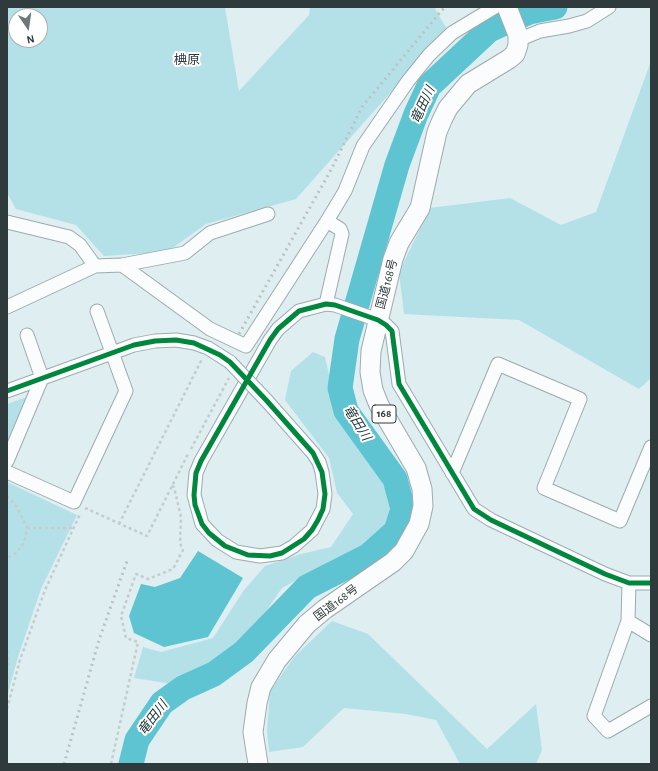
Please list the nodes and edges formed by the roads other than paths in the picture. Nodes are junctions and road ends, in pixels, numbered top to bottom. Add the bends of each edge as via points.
1 (609, 7) edge
2 (503, 8) edge
3 (518, 38) junction
4 (268, 214) dead end
5 (7, 222) edge
6 (327, 222) junction
7 (122, 265) junction
8 (95, 266) junction
9 (330, 305) junction
10 (7, 307) edge
11 (97, 311) dead end
12 (372, 318) junction
13 (27, 335) dead end
14 (112, 353) junction
15 (42, 378) junction
16 (7, 391) edge
17 (651, 447) edge
18 (7, 461) edge
19 (7, 472) edge
20 (452, 473) junction
21 (629, 583) junction
22 (651, 583) edge
23 (628, 621) junction
24 (651, 635) edge
25 (651, 706) edge
26 (258, 764) edge

1 - 3 street via 587,21
2 - 3 highway
2 - 6 street via 452,33 429,55 363,146 345,191
3 - 12 highway, 国道168号 / 168 via 515,54 468,84 448,108 437,132 420,208 399,243
4 - 7 street via 210,233 185,254
5 - 8 street via 69,237 80,245
6 - 7 street via 246,346 210,329
6 - 9 street via 340,229 342,234
7 - 8 street
8 - 10 street
9 - 12 street
9 - 14 street, bridge via 299,311 278,329 235,400 196,473 194,495 198,514 202,524 216,540 236,552 248,555 282,553 304,539 323,509 326,494 322,472 313,452 267,401 230,362 208,348 176,340 155,341
11 - 14 street
12 - 20 street via 392,331 399,384
12 - 26 highway, 国道168号 / 168 via 370,372 373,390 416,468 422,494 419,524 404,551 393,562 307,624 277,660 261,687 257,703 253,732
13 - 15 street
14 - 15 street
14 - 19 street via 126,391 74,502
15 - 16 street
15 - 18 street
17 - 20 street via 620,521 544,488 580,399 498,364
20 - 21 street via 474,509 491,520
21 - 22 street
21 - 23 street
23 - 24 street
23 - 25 street via 594,716 608,731

